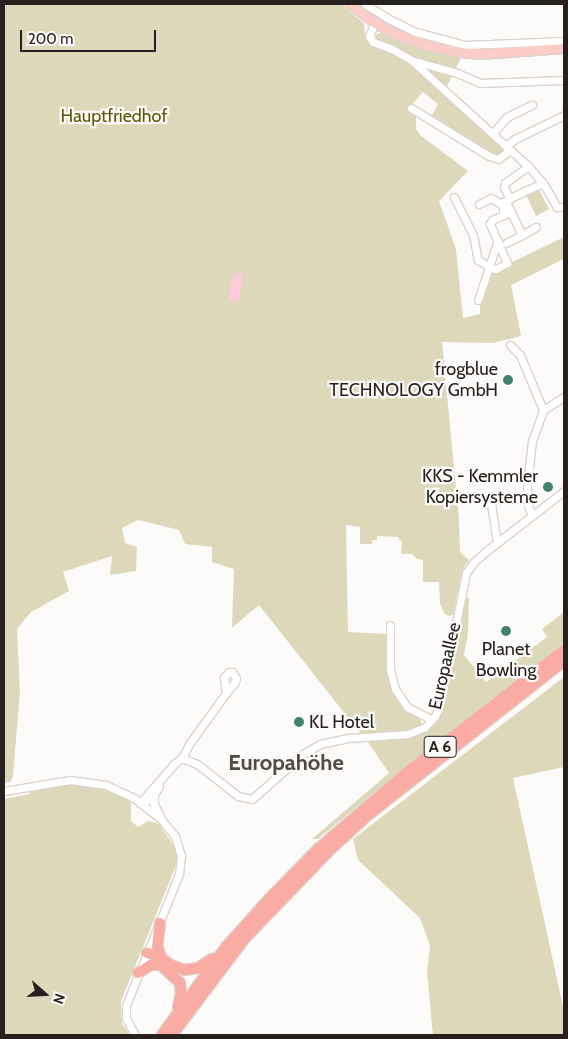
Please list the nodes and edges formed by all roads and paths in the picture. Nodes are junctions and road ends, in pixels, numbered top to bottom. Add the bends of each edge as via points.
1 (350, 4) edge
2 (365, 4) edge
3 (375, 23) junction
4 (564, 41) edge
5 (564, 48) edge
6 (411, 60) junction
7 (564, 80) edge
8 (532, 105) dead end
9 (411, 108) dead end
10 (564, 115) edge
11 (493, 133) junction
12 (508, 148) junction
13 (528, 166) junction
14 (543, 183) junction
15 (454, 197) dead end
16 (506, 201) junction
17 (479, 204) dead end
18 (562, 208) edge
19 (507, 213) junction
20 (536, 227) dead end
21 (522, 235) junction
22 (498, 240) junction
23 (506, 243) dead end
24 (489, 266) junction
25 (478, 300) dead end
26 (510, 345) dead end
27 (564, 397) edge
28 (543, 410) junction
29 (564, 491) edge
30 (491, 504) dead end
31 (532, 516) junction
32 (497, 543) junction
33 (390, 625) dead end
34 (564, 650) edge
35 (564, 660) edge
36 (226, 693) dead end
37 (432, 720) junction
38 (182, 758) junction
39 (162, 779) junction
40 (4, 791) edge
41 (154, 794) junction
42 (140, 803) junction
43 (164, 822) junction
44 (160, 923) junction
45 (226, 947) junction
46 (146, 953) junction
47 (161, 962) junction
48 (138, 973) junction
49 (176, 1015) junction
50 (134, 1035) edge
51 (162, 1035) edge
52 (172, 1035) edge

1 - 3 main road
2 - 4 street via 416,32 465,45
3 - 5 main road via 399,36 461,52 480,54
3 - 6 street via 369,36 372,42
6 - 7 street via 457,73 480,84
6 - 11 street
8 - 11 street via 506,117
9 - 12 street via 489,156 498,158
10 - 12 street via 515,139
11 - 12 street
12 - 13 street
13 - 14 street
13 - 16 street via 505,183
14 - 16 street
14 - 18 street
15 - 24 street via 473,235 478,260
16 - 17 street via 491,198
16 - 19 street
19 - 21 street
19 - 22 street via 490,224
20 - 21 street
21 - 23 street
22 - 24 street
22 - 24 street via 508,263 496,269
24 - 25 street
26 - 28 street via 520,355
27 - 28 street
28 - 31 street via 529,456 528,505
29 - 31 street, Europaallee
30 - 32 street
31 - 32 street, Europaallee
32 - 37 street, Europaallee via 474,562 464,578 442,699
33 - 37 street via 390,669 395,690 407,707
34 - 45 highway, A 6 via 363,808 290,877
35 - 52 highway, A 6 via 368,815 333,847 245,938
36 - 38 street
37 - 38 street, Europaallee via 425,727 408,734 340,739 314,746 252,799 238,796 197,764
38 - 39 street
39 - 41 street
39 - 42 street
40 - 42 street via 77,780 112,786
41 - 42 street via 148,801
41 - 43 street via 156,810
42 - 43 street
43 - 44 street via 177,839 181,861
44 - 46 street
44 - 47 highway via 157,946
45 - 47 highway via 204,965 191,970
45 - 49 highway, A 6
46 - 47 highway
46 - 48 street
47 - 48 highway
47 - 49 highway via 180,985 181,997
48 - 50 street via 125,1009
49 - 51 highway, A 6

